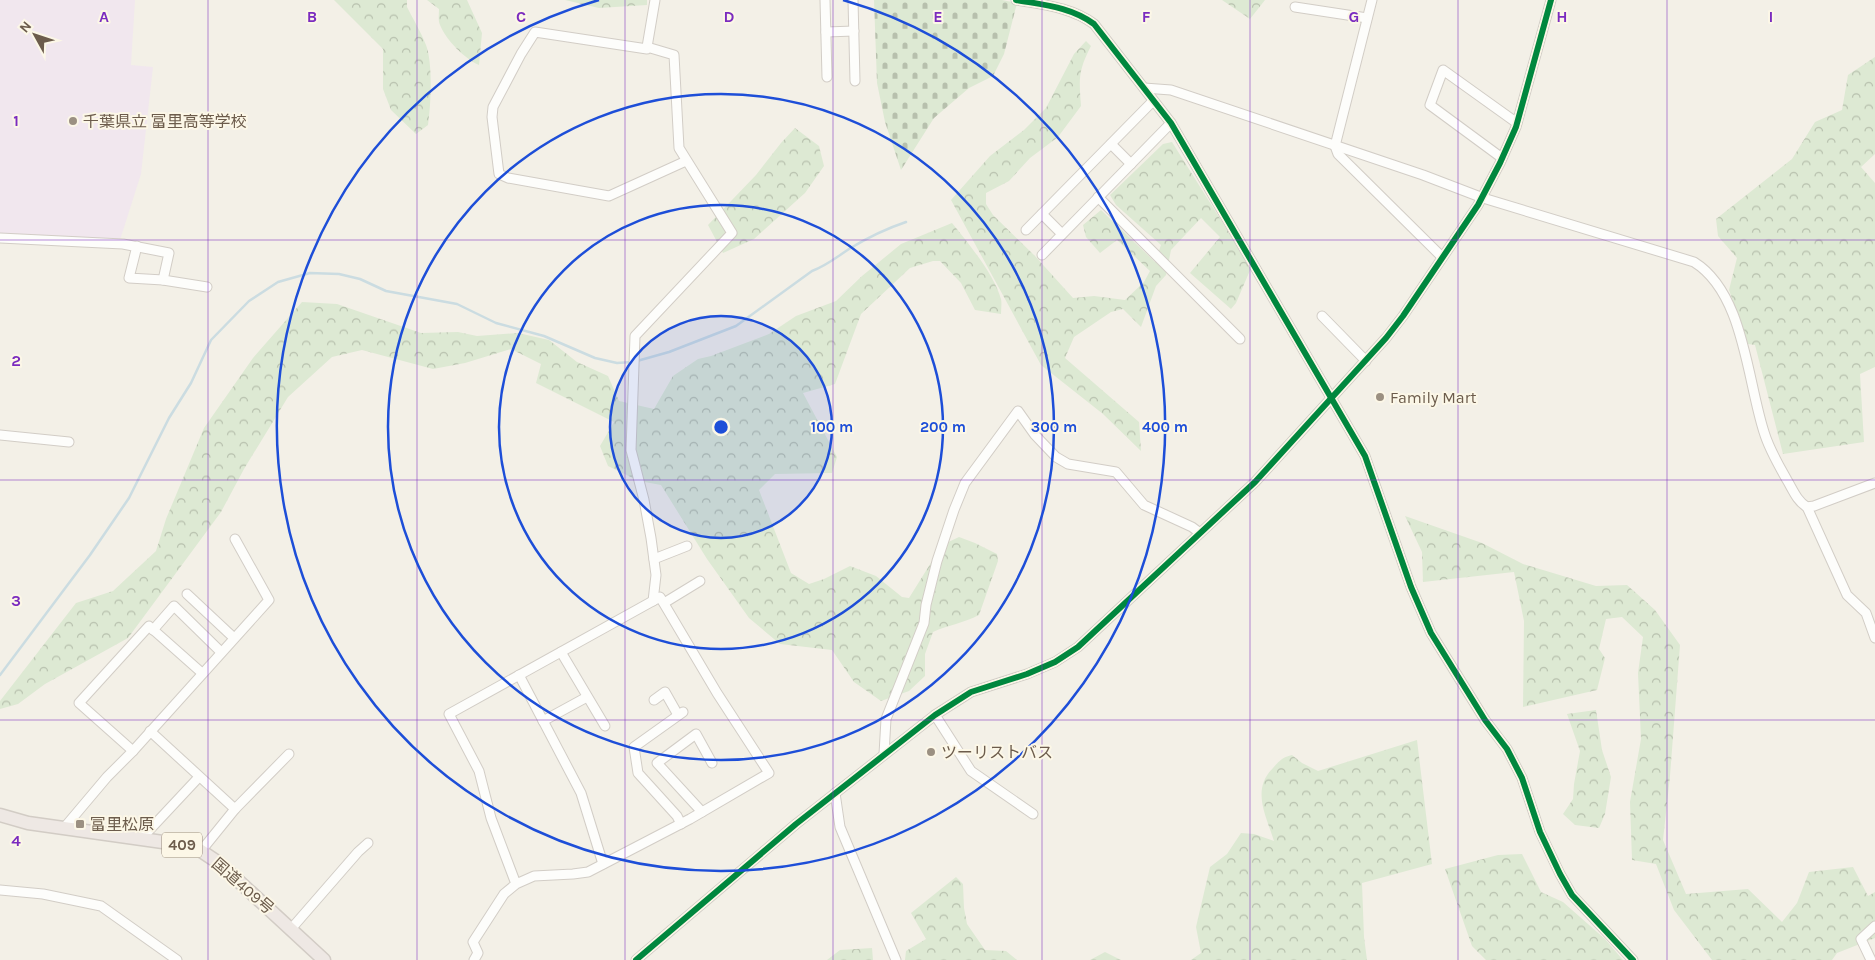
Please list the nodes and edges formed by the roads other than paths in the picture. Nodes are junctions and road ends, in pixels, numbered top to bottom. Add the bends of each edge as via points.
1 (655, 0) edge
2 (825, 0) edge
3 (853, 0) edge
4 (1016, 0) edge
5 (1372, 0) edge
6 (1551, 0) edge
7 (1294, 7) dead end
8 (1367, 18) junction
9 (854, 31) junction
10 (826, 32) junction
11 (647, 47) junction
12 (827, 77) dead end
13 (855, 81) dead end
14 (1144, 88) junction
15 (1153, 101) junction
16 (1171, 123) junction
17 (1517, 123) junction
18 (1111, 144) junction
19 (1335, 146) junction
20 (1502, 158) junction
21 (686, 161) junction
22 (1131, 164) junction
23 (1098, 197) junction
24 (1482, 198) junction
25 (1042, 214) junction
26 (1026, 230) dead end
27 (1062, 234) junction
28 (0, 238) edge
29 (137, 246) junction
30 (1042, 255) dead end
31 (1442, 258) junction
32 (163, 280) junction
33 (207, 287) dead end
34 (1322, 316) dead end
35 (1240, 339) dead end
36 (1366, 360) junction
37 (1331, 398) junction
38 (0, 435) edge
39 (69, 442) dead end
40 (1875, 483) edge
41 (1807, 507) junction
42 (1200, 533) junction
43 (235, 539) dead end
44 (687, 546) dead end
45 (654, 559) junction
46 (700, 582) dead end
47 (187, 594) dead end
48 (653, 601) junction
49 (664, 604) junction
50 (153, 630) junction
51 (234, 638) junction
52 (1875, 638) edge
53 (221, 652) junction
54 (561, 652) junction
55 (202, 674) junction
56 (519, 675) junction
57 (588, 697) junction
58 (654, 700) dead end
59 (935, 715) junction
60 (543, 721) junction
61 (605, 726) dead end
62 (150, 731) junction
63 (133, 751) junction
64 (289, 754) dead end
65 (884, 754) junction
66 (712, 763) dead end
67 (199, 777) junction
68 (835, 793) junction
69 (235, 809) junction
70 (702, 812) junction
71 (1033, 814) dead end
72 (0, 815) edge
73 (681, 824) junction
74 (64, 828) junction
75 (141, 839) junction
76 (368, 843) dead end
77 (201, 851) junction
78 (603, 864) junction
79 (516, 884) junction
80 (0, 890) edge
81 (1875, 926) edge
82 (291, 929) junction
83 (177, 960) edge
84 (324, 960) edge
85 (474, 960) edge
86 (636, 960) edge
87 (896, 960) edge
88 (1633, 960) edge
89 (1870, 960) edge

1 - 11 street
2 - 10 street
3 - 9 street
4 - 14 street via 1062,8 1086,18 1101,31
5 - 8 street
6 - 17 street
7 - 8 street
8 - 19 street
9 - 10 street
9 - 13 street
10 - 12 street
11 - 21 street via 674,55 680,148
11 - 21 street via 647,50 535,32 493,107 499,174 609,196
14 - 15 street
14 - 19 street via 1171,90
15 - 16 street
15 - 18 street
16 - 22 street
16 - 37 street
17 - 20 street
17 - 20 street via 1443,70 1430,105
18 - 22 street
18 - 25 street
19 - 24 street
19 - 31 street via 1338,154
20 - 24 street
21 - 45 street via 732,233 635,336 631,450
22 - 23 street
23 - 27 street
23 - 35 street
24 - 31 street
24 - 41 street via 1702,267 1722,291 1734,314 1764,433 1798,500
25 - 26 street
25 - 27 street
27 - 30 street
28 - 29 street
29 - 32 street via 169,252
29 - 32 street via 129,278
31 - 36 street via 1403,316
32 - 33 street
34 - 36 street
36 - 37 street
37 - 42 street via 1255,482
37 - 88 street via 1365,456 1411,587 1431,633 1485,720 1507,749 1522,778 1549,854 1572,894
38 - 39 street
40 - 41 street
41 - 52 street via 1847,596 1866,612
42 - 59 street via 1073,651 1027,674 971,692
42 - 65 street via 1192,526 1144,505 1116,472 1068,464 1056,457 1018,411 965,483 954,510 937,561 924,623 886,719
43 - 51 street via 269,600
44 - 45 street
45 - 48 street
46 - 49 street
47 - 51 street
48 - 49 street via 660,597
48 - 54 street
49 - 70 street via 768,773
50 - 53 street via 174,606
50 - 55 street
50 - 63 street via 149,626 79,703
51 - 53 street
53 - 55 street
54 - 56 street
54 - 57 street
55 - 62 street
56 - 60 street
56 - 79 street via 450,714 479,771
57 - 60 street
57 - 61 street
58 - 73 street via 665,692 680,713 634,746 638,774
59 - 65 street
59 - 71 street via 971,771
60 - 78 street via 581,793
62 - 63 street
62 - 67 street
63 - 74 street
64 - 69 street
65 - 68 street
66 - 70 street via 696,734 657,763
67 - 69 street
67 - 75 street
68 - 86 street
68 - 87 street via 840,827
69 - 77 street
70 - 73 street
72 - 74 highway, 国道409号 / 409
73 - 78 street
74 - 75 highway, 国道409号 / 409
75 - 77 highway, 国道409号 / 409 via 184,845
76 - 82 street
77 - 82 highway, 国道409号 / 409
78 - 79 street via 588,872 534,876
79 - 85 street via 504,894 473,942 478,953
80 - 83 street via 43,894 101,906
81 - 89 street via 1861,939
82 - 84 highway, 国道409号 / 409

